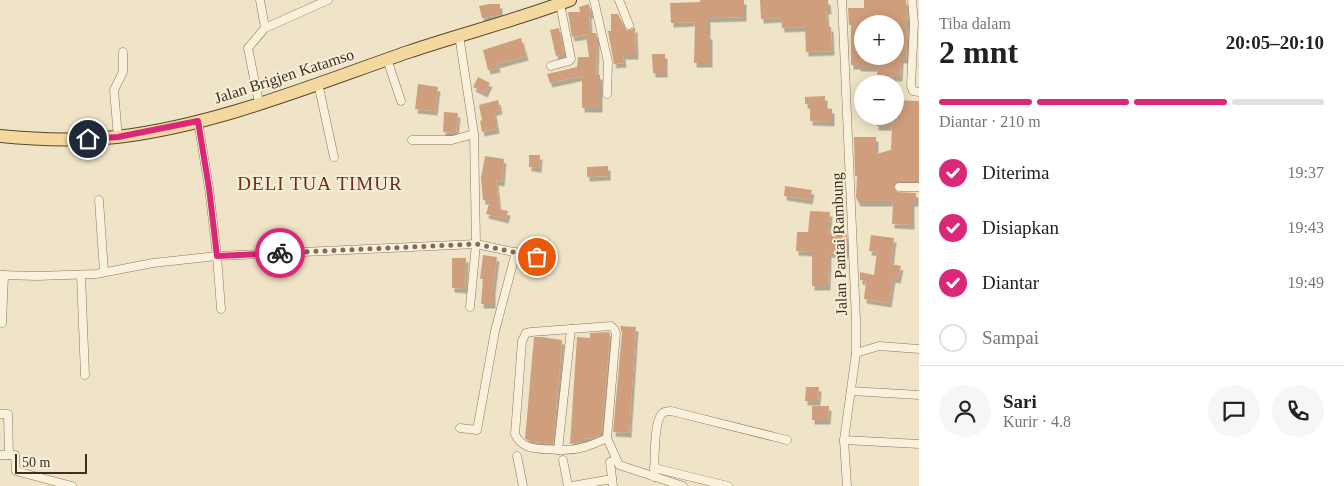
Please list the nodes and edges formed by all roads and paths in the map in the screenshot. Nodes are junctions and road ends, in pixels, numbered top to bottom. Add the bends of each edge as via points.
1 (260, 0) edge
2 (594, 0) edge
3 (619, 0) edge
4 (842, 0) edge
5 (912, 0) edge
6 (323, 1) edge
7 (565, 2) edge
8 (629, 25) dead end
9 (265, 28) junction
10 (459, 35) junction
11 (124, 52) dead end
12 (387, 60) junction
13 (552, 66) dead end
14 (318, 84) junction
15 (919, 92) edge
16 (607, 94) dead end
17 (400, 102) dead end
18 (259, 103) junction
19 (198, 121) junction
20 (474, 134) junction
21 (0, 136) edge
22 (118, 137) junction
23 (412, 140) dead end
24 (334, 157) dead end
25 (899, 187) dead end
26 (919, 187) edge
27 (99, 200) dead end
28 (476, 244) junction
29 (516, 252) junction
30 (217, 256) junction
31 (537, 257) dead end
32 (104, 272) junction
33 (81, 274) junction
34 (2, 275) edge
35 (470, 306) dead end
36 (221, 309) dead end
37 (2, 323) dead end
38 (570, 329) junction
39 (919, 349) edge
40 (856, 353) junction
41 (85, 375) dead end
42 (851, 391) junction
43 (919, 395) edge
44 (0, 414) edge
45 (460, 428) dead end
46 (608, 439) junction
47 (787, 440) dead end
48 (844, 440) junction
49 (919, 444) edge
50 (558, 450) junction
51 (0, 455) edge
52 (9, 455) junction
53 (517, 456) dead end
54 (616, 459) junction
55 (562, 460) dead end
56 (654, 468) junction
57 (654, 477) junction
58 (612, 482) edge
59 (72, 486) edge
60 (523, 486) edge
61 (568, 486) edge
62 (572, 486) edge
63 (683, 486) edge
64 (728, 486) edge
65 (847, 486) edge

1 - 9 street
2 - 16 street via 608,62
3 - 8 street
4 - 40 street, Jalan Pantai Rambung
5 - 15 street via 911,86 913,91
6 - 9 street
7 - 10 main road, Jalan Brigjen Katamso
7 - 13 street via 572,59
9 - 18 street via 248,48
10 - 12 main road, Jalan Brigjen Katamso
10 - 20 street
11 - 22 street via 123,72 114,90
12 - 14 main road, Jalan Brigjen Katamso
12 - 17 street
14 - 18 main road, Jalan Brigjen Katamso
14 - 24 street
18 - 19 main road, Jalan Brigjen Katamso
19 - 22 main road, Jalan Brigjen Katamso
19 - 30 street
20 - 23 street via 452,140
20 - 28 street
21 - 22 main road, Jalan Brigjen Katamso via 37,140
25 - 26 street
27 - 32 street
28 - 29 street
28 - 30 street
28 - 35 street
29 - 31 street
29 - 45 street via 495,331 477,430
30 - 32 street
30 - 36 street
32 - 33 street
33 - 34 street
33 - 41 street
34 - 37 street
38 - 46 street via 611,326 616,333
38 - 50 street
38 - 50 street via 526,333 520,352 515,434 525,447
39 - 40 street via 879,346
40 - 42 street, Jalan Pantai Rambung
42 - 43 street
42 - 48 street, Jalan Pantai Rambung
44 - 52 street via 8,414
46 - 50 street via 585,448
46 - 54 street
47 - 56 street via 665,412 656,423
48 - 49 street
48 - 65 street, Jalan Pantai Rambung
51 - 52 street
52 - 59 street via 15,455 16,471
53 - 60 street
54 - 57 street via 622,467
54 - 58 street via 610,462
55 - 61 street
56 - 57 street
56 - 64 street
57 - 63 street
58 - 62 street

